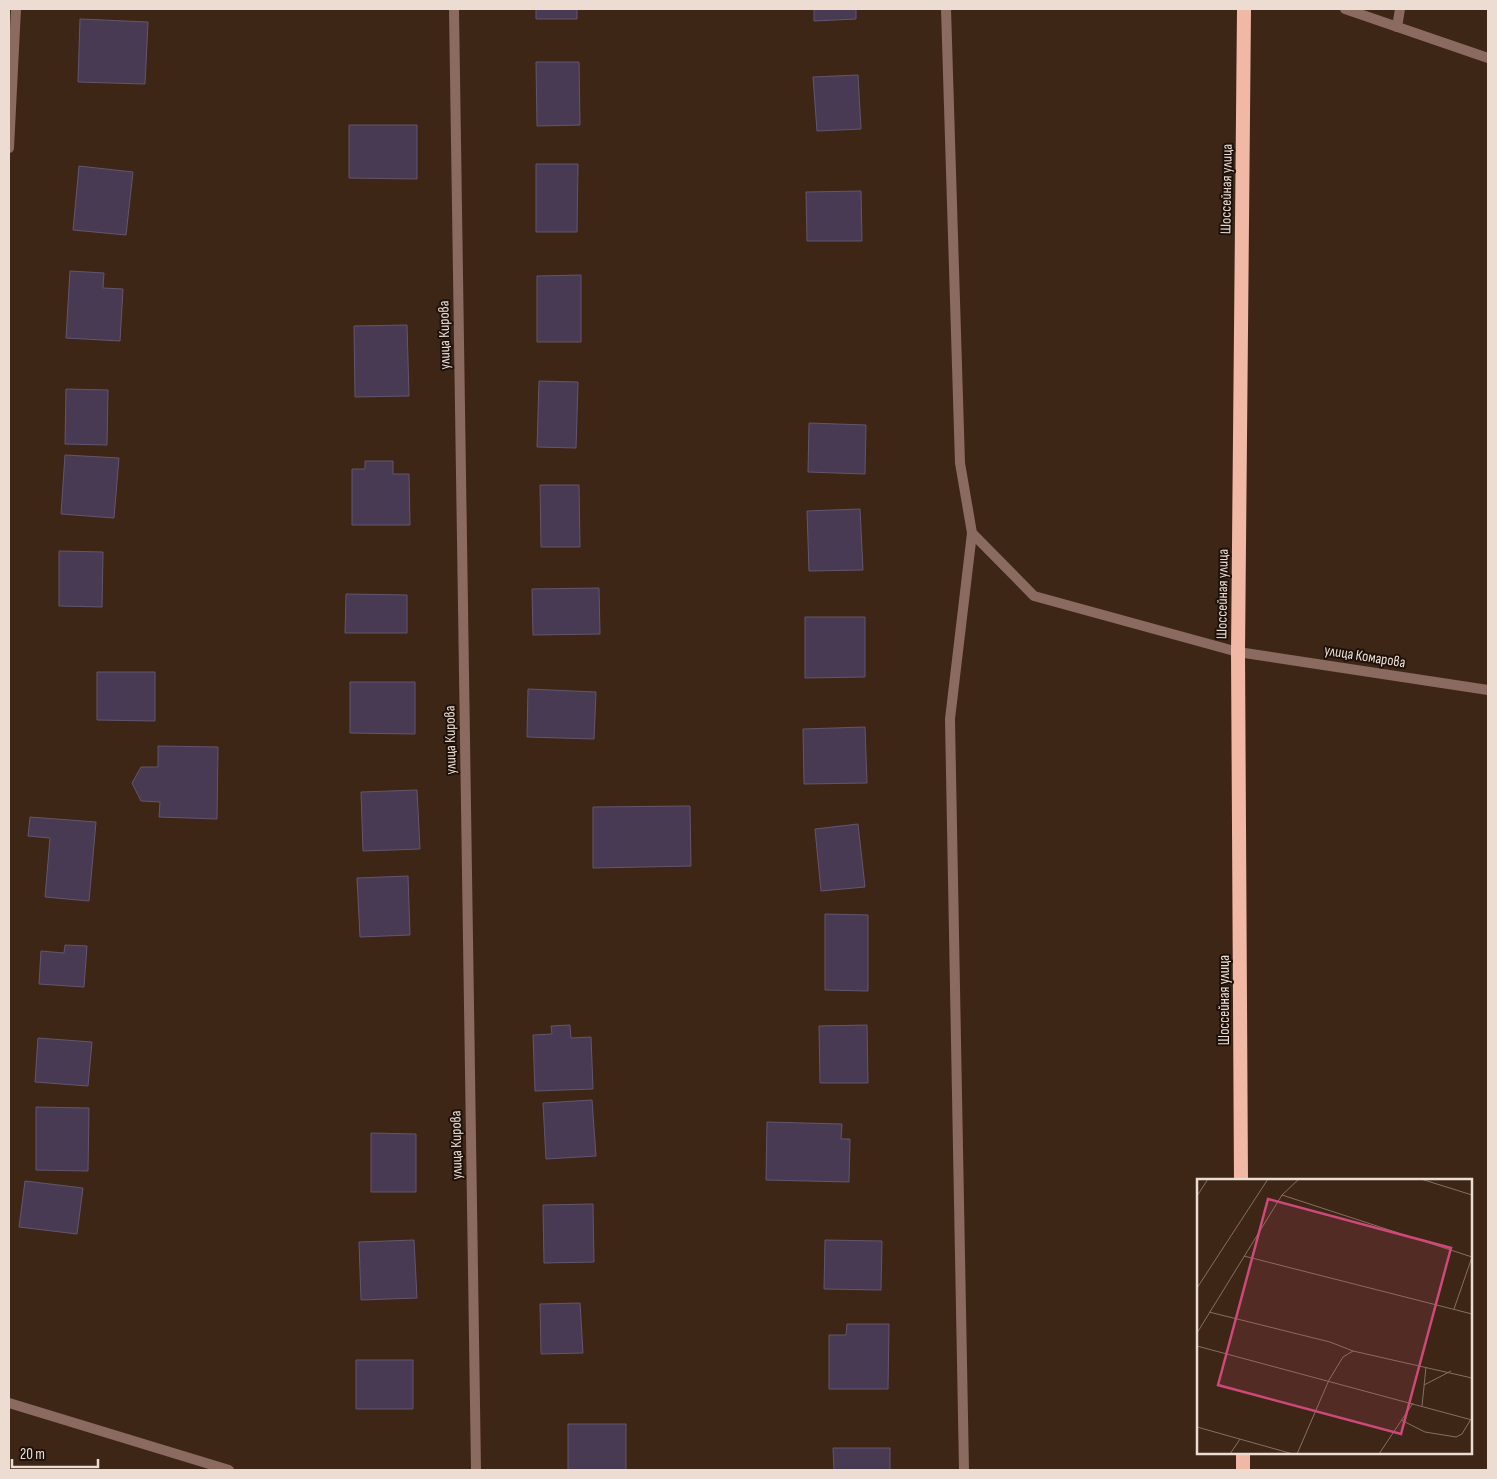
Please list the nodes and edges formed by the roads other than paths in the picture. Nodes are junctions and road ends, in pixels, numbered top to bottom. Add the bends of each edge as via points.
1 (16, 9) edge
2 (454, 9) edge
3 (946, 9) edge
4 (1244, 9) edge
5 (1345, 9) edge
6 (1400, 9) edge
7 (1397, 27) junction
8 (1488, 58) edge
9 (9, 148) edge
10 (972, 533) junction
11 (1238, 652) junction
12 (1488, 690) edge
13 (1241, 1179) edge
14 (9, 1403) edge
15 (1243, 1454) edge
16 (229, 1470) edge
17 (476, 1470) edge
18 (964, 1470) edge
19 (1244, 1470) edge

1 - 9 street
2 - 17 street, улица Кирова
3 - 10 street via 960,463
4 - 11 highway, Шоссейная улица
5 - 7 street
6 - 7 street
7 - 8 street
10 - 11 street, улица Комарова via 1034,596
10 - 18 street via 950,720
11 - 12 street, улица Комарова
11 - 13 highway, Шоссейная улица
14 - 16 street
15 - 19 highway

